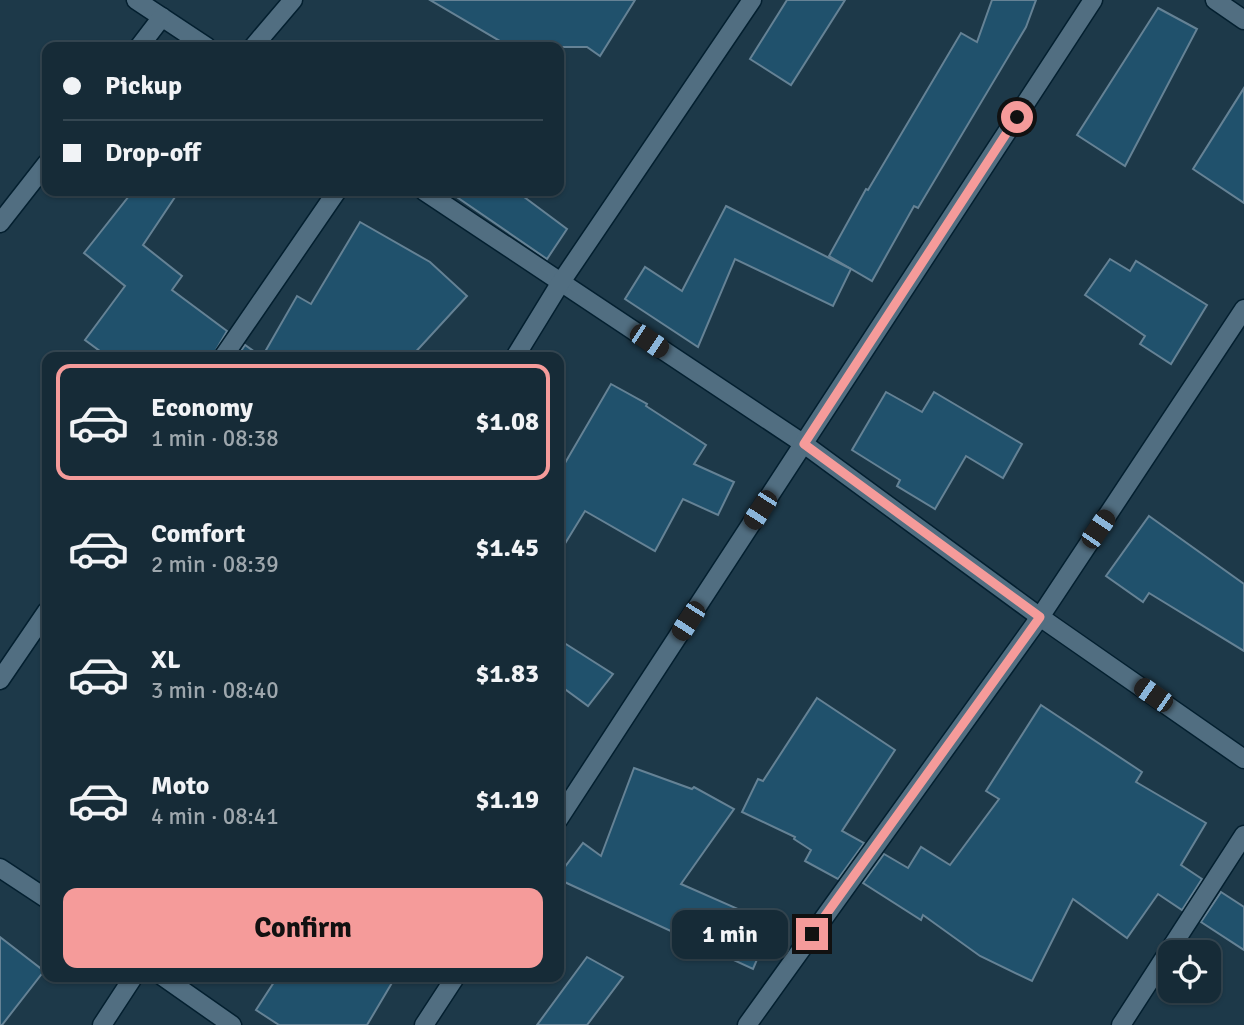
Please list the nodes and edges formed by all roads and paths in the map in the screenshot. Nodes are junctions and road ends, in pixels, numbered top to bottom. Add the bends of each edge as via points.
1 (136, 0) edge
2 (293, 0) edge
3 (752, 0) edge
4 (1093, 0) edge
5 (1215, 0) edge
6 (162, 18) junction
7 (1244, 20) edge
8 (143, 42) edge
9 (199, 42) edge
10 (257, 42) edge
11 (42, 169) edge
12 (334, 196) edge
13 (432, 196) edge
14 (0, 223) edge
15 (561, 282) junction
16 (1244, 310) edge
17 (226, 352) edge
18 (518, 352) edge
19 (804, 444) junction
20 (1040, 617) junction
21 (42, 618) edge
22 (0, 680) edge
23 (1244, 759) edge
24 (564, 811) edge
25 (1244, 835) edge
26 (0, 868) edge
27 (42, 897) edge
28 (130, 982) edge
29 (171, 982) edge
30 (452, 982) edge
31 (102, 1025) edge
32 (232, 1025) edge
33 (424, 1025) edge
34 (747, 1025) edge
35 (1121, 1025) edge

1 - 6 street
2 - 10 street
3 - 15 street
4 - 19 street
5 - 7 street
6 - 8 street
6 - 9 street
11 - 14 street
12 - 17 street
13 - 15 street
15 - 18 street
15 - 19 street
16 - 20 street
19 - 20 street
19 - 24 street
20 - 23 street
20 - 34 street
21 - 22 street
25 - 35 street
26 - 27 street
28 - 31 street
29 - 32 street
30 - 33 street

